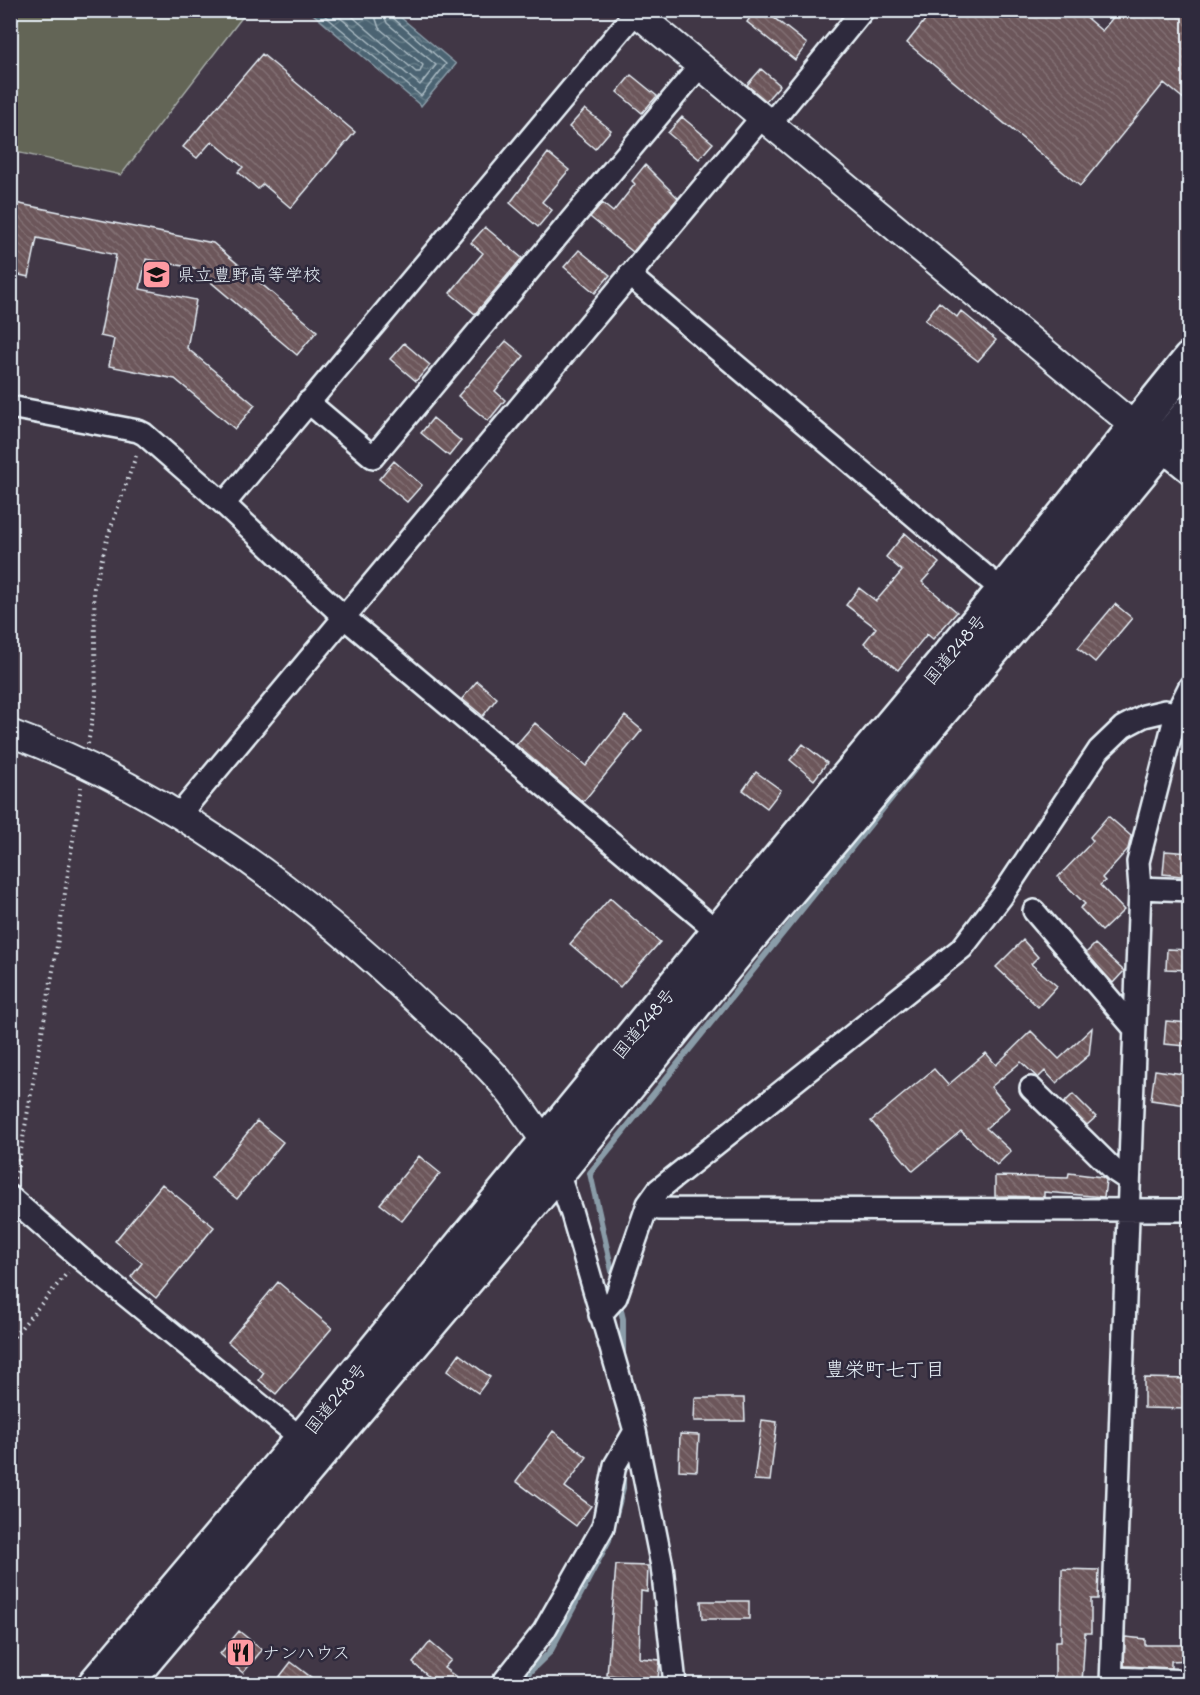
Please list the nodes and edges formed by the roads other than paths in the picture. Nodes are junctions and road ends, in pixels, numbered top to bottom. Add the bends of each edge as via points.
1 (863, 10) edge
2 (634, 12) edge
3 (700, 66) junction
4 (766, 120) junction
5 (629, 275) junction
6 (1190, 359) edge
7 (308, 402) junction
8 (10, 407) edge
9 (1190, 412) edge
10 (1134, 425) junction
11 (1159, 448) junction
12 (1190, 473) edge
13 (224, 504) junction
14 (1003, 591) junction
15 (345, 618) junction
16 (1190, 686) edge
17 (1176, 714) junction
18 (10, 733) edge
19 (179, 815) junction
20 (1140, 888) junction
21 (1190, 890) edge
22 (1034, 911) dead end
23 (718, 932) junction
24 (1134, 1028) junction
25 (1031, 1088) dead end
26 (545, 1142) junction
27 (558, 1172) junction
28 (1127, 1179) junction
29 (10, 1197) edge
30 (648, 1204) junction
31 (1128, 1208) junction
32 (1190, 1210) edge
33 (600, 1315) junction
34 (635, 1431) junction
35 (302, 1438) junction
36 (1111, 1681) edge
37 (1190, 1681) edge
38 (95, 1684) edge
39 (125, 1684) edge
40 (502, 1684) edge
41 (675, 1684) edge

1 - 4 street
2 - 3 street
2 - 7 street
3 - 4 street
3 - 7 street via 373,457
4 - 5 street
4 - 10 street
5 - 14 street
5 - 15 street
6 - 10 highway, 国道248号
7 - 13 street
8 - 13 street via 138,431
9 - 11 highway, 国道248号
10 - 11 street
10 - 14 highway, 国道248号
11 - 12 street
11 - 27 highway, 国道248号
13 - 15 street
14 - 23 highway, 国道248号
15 - 19 street
15 - 23 street
16 - 17 street
17 - 20 street via 1138,862
17 - 30 street via 1165,711 1144,716 1123,728 1099,750 1002,896 962,948 658,1190
18 - 19 street via 85,762 150,795
19 - 26 street via 260,868 388,973 504,1085
20 - 21 street
20 - 24 street
22 - 24 street
23 - 26 highway, 国道248号
24 - 28 street
25 - 28 street
26 - 27 street
26 - 35 highway, 国道248号
27 - 33 street
27 - 39 highway, 国道248号
28 - 31 street
29 - 35 street
30 - 31 street via 659,1209
30 - 33 street via 616,1298
31 - 32 street
31 - 36 street
33 - 34 street
34 - 40 street via 615,1465 603,1527 544,1631
34 - 41 street via 662,1566
35 - 38 highway, 国道248号
36 - 37 street

